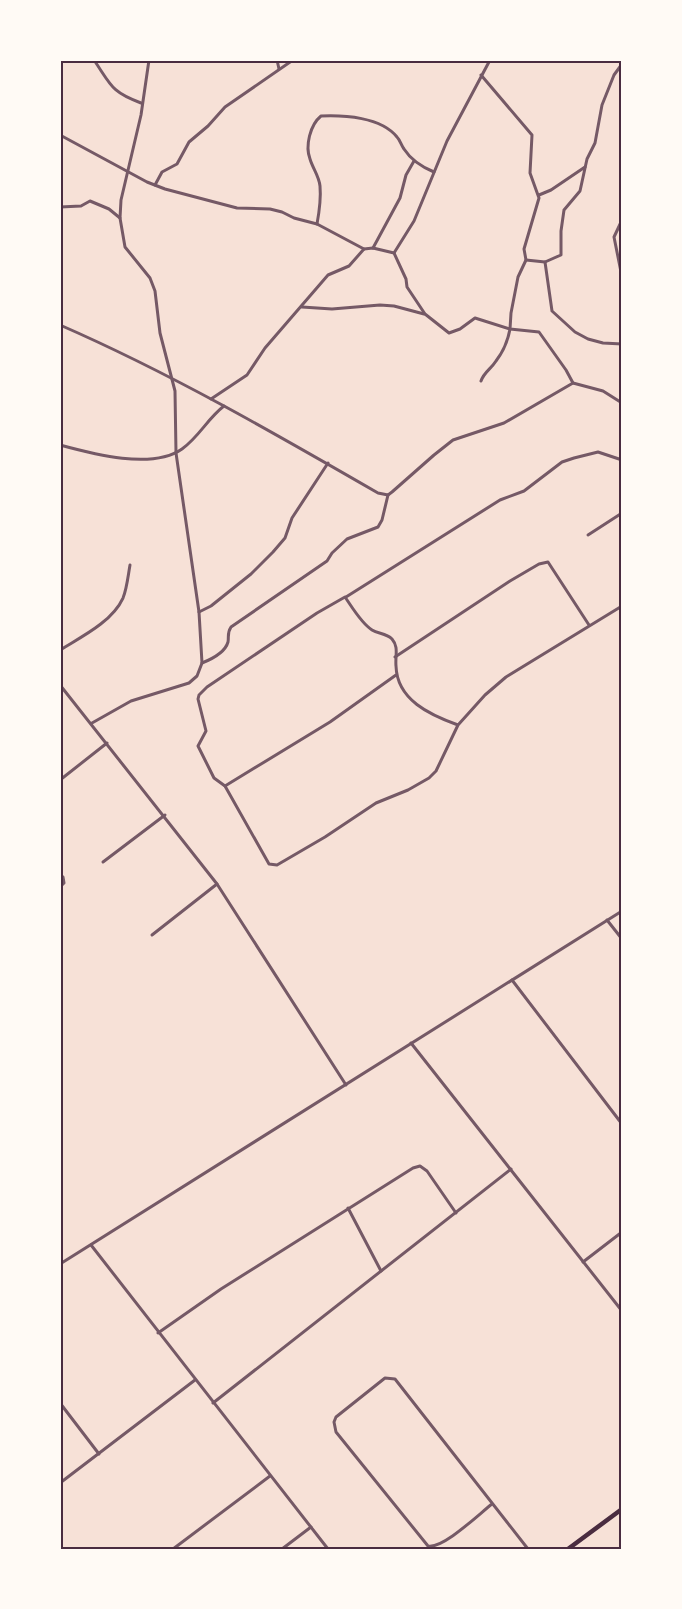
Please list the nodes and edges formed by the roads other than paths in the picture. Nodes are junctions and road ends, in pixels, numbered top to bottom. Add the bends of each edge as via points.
1 (94, 60) edge
2 (149, 60) edge
3 (277, 60) edge
4 (293, 60) edge
5 (490, 60) edge
6 (618, 60) edge
7 (622, 64) edge
8 (278, 70) junction
9 (481, 75) junction
10 (141, 103) junction
11 (60, 135) edge
12 (414, 161) junction
13 (585, 167) junction
14 (129, 172) junction
15 (434, 172) junction
16 (155, 185) junction
17 (539, 195) junction
18 (60, 207) edge
19 (120, 219) junction
20 (622, 220) edge
21 (317, 224) junction
22 (373, 248) junction
23 (364, 249) junction
24 (393, 253) junction
25 (526, 260) junction
26 (545, 262) junction
27 (622, 280) edge
28 (302, 307) junction
29 (425, 314) junction
30 (622, 317) edge
31 (60, 325) edge
32 (510, 329) junction
33 (622, 344) edge
34 (172, 378) junction
35 (481, 381) dead end
36 (573, 383) junction
37 (211, 399) junction
38 (622, 404) edge
39 (224, 406) junction
40 (60, 445) edge
41 (176, 453) junction
42 (622, 460) edge
43 (328, 464) junction
44 (388, 495) junction
45 (622, 513) edge
46 (588, 535) dead end
47 (130, 565) dead end
48 (345, 597) junction
49 (622, 606) edge
50 (199, 612) junction
51 (589, 625) junction
52 (60, 650) edge
53 (395, 657) junction
54 (202, 663) junction
55 (396, 675) junction
56 (60, 685) edge
57 (92, 723) junction
58 (458, 725) junction
59 (107, 743) junction
60 (60, 780) edge
61 (225, 786) junction
62 (165, 815) junction
63 (103, 861) dead end
64 (60, 875) edge
65 (217, 884) junction
66 (60, 887) edge
67 (622, 911) edge
68 (607, 920) junction
69 (152, 935) dead end
70 (622, 939) edge
71 (512, 980) junction
72 (411, 1043) junction
73 (346, 1085) junction
74 (622, 1124) edge
75 (512, 1169) junction
76 (348, 1208) junction
77 (456, 1213) junction
78 (622, 1232) edge
79 (91, 1245) junction
80 (583, 1262) junction
81 (60, 1264) edge
82 (381, 1271) junction
83 (622, 1311) edge
84 (158, 1333) junction
85 (195, 1380) junction
86 (213, 1403) junction
87 (60, 1404) edge
88 (99, 1454) junction
89 (270, 1476) junction
90 (60, 1484) edge
91 (492, 1504) junction
92 (622, 1509) edge
93 (311, 1527) junction
94 (173, 1549) edge
95 (282, 1549) edge
96 (328, 1549) edge
97 (528, 1549) edge
98 (568, 1549) edge

1 - 10 street via 113,89
2 - 10 street
3 - 8 street
4 - 8 street
5 - 9 street
6 - 7 street
7 - 13 street via 602,105 595,143
8 - 16 street via 221,111 189,142 177,164 162,172
9 - 15 street
9 - 17 street via 532,135 530,173
10 - 14 street
11 - 14 street
12 - 15 street
12 - 21 street via 385,126 362,119 321,116 314,122 307,149 320,188
12 - 22 street via 400,198
13 - 17 street
13 - 26 street via 580,190 564,210 561,255
14 - 16 street
14 - 19 street
15 - 24 street via 414,221
16 - 21 street via 237,208 270,209
17 - 25 street via 524,249
18 - 19 street via 81,206 90,201
19 - 34 street via 125,246 150,278 155,291 160,333
20 - 27 street via 614,237
21 - 23 street
22 - 23 street
22 - 24 street
23 - 28 street via 349,266 321,280
24 - 29 street via 407,287
25 - 26 street
25 - 32 street via 518,277
26 - 33 street via 552,311 588,339
27 - 30 street
28 - 29 street via 387,306
28 - 37 street via 264,348 247,375
29 - 32 street via 449,333 475,318
31 - 34 street
32 - 35 street via 499,356
32 - 36 street via 539,332
34 - 37 street
34 - 41 street
36 - 38 street via 603,391
36 - 44 street via 504,423 453,440
37 - 39 street
39 - 41 street
39 - 43 street
40 - 41 street via 129,458
41 - 50 street
42 - 48 street via 598,452 562,462 533,486 500,500
43 - 44 street
43 - 50 street via 279,545 251,574
44 - 54 street via 378,527 347,539 327,561 231,627 224,648
45 - 46 street
47 - 52 street via 123,598 114,611
48 - 53 street via 372,630 393,640 397,647
48 - 61 street via 199,695 206,731 198,746 214,778
49 - 51 street
50 - 54 street
51 - 53 street via 548,562 510,581
51 - 58 street via 506,677
53 - 55 street
54 - 57 street via 189,683 131,701
55 - 58 street via 417,707
55 - 61 street via 330,722
56 - 57 street
57 - 59 street
58 - 61 street via 429,778 376,803 277,865 269,864
59 - 60 street
59 - 62 street
62 - 63 street
62 - 65 street
64 - 66 street via 64,883
65 - 69 street
65 - 73 street
67 - 68 street
68 - 70 street
68 - 71 street
71 - 72 street
71 - 74 street
72 - 73 street
72 - 75 street
73 - 79 street
75 - 77 street
75 - 80 street
76 - 77 street via 420,1167 430,1174
76 - 82 street
76 - 84 street
77 - 82 street
78 - 80 street
79 - 81 street
79 - 84 street
80 - 83 street
82 - 86 street
84 - 85 street
85 - 86 street
85 - 88 street
86 - 89 street
87 - 88 street
88 - 90 street
89 - 93 street
89 - 94 street
91 - 91 street via 443,1543 428,1546 336,1432 334,1422 385,1378 395,1379
91 - 97 street
92 - 98 main road
93 - 95 street
93 - 96 street

